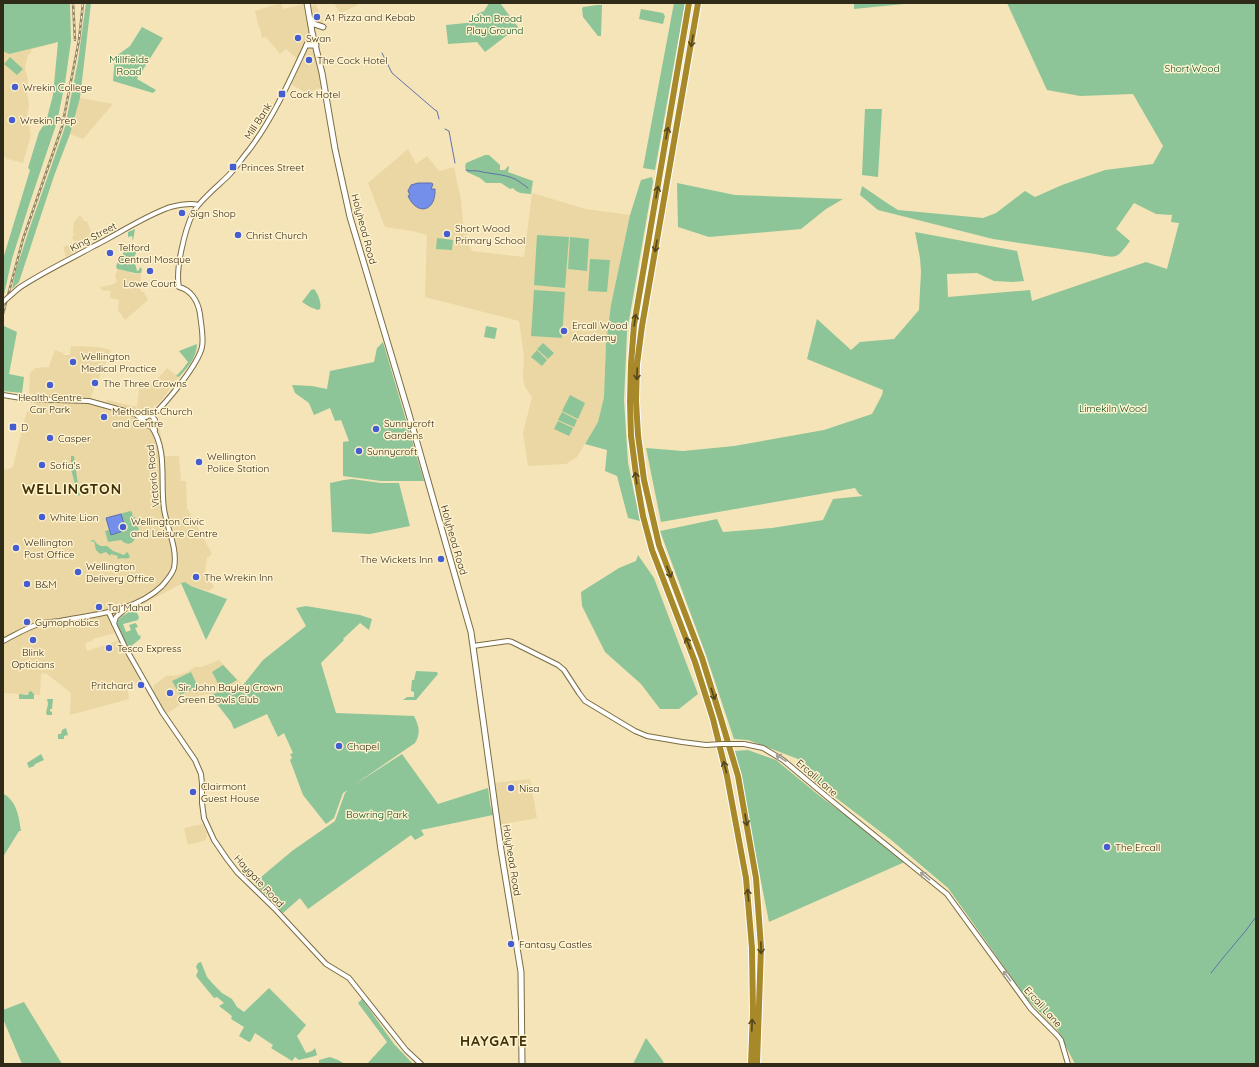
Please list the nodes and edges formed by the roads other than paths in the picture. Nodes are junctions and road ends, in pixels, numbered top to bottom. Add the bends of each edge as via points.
1 (307, 3) edge
2 (689, 3) edge
3 (698, 3) edge
4 (309, 16) junction
5 (322, 27) dead end
6 (312, 32) junction
7 (307, 45) junction
8 (316, 45) junction
9 (198, 205) junction
10 (3, 302) edge
11 (3, 395) edge
12 (153, 417) junction
13 (145, 419) junction
14 (152, 425) junction
15 (129, 606) junction
16 (109, 613) junction
17 (114, 624) junction
18 (3, 641) edge
19 (473, 646) junction
20 (750, 1063) edge
21 (421, 1064) edge
22 (522, 1064) edge
23 (757, 1064) edge
24 (1068, 1064) edge

1 - 4 main road, Holyhead Road
20 -> 2 highway via 753,1012 752,948 746,878 727,776 695,662 652,550 636,482 631,436 634,326
3 -> 23 highway via 642,326 636,402 644,480 657,535 702,658 722,719 739,784 756,878 761,947
4 - 5 main road via 314,24
4 - 6 main road, Holyhead Road
6 - 7 street, Mill Bank
6 - 8 main road, Holyhead Road
7 - 8 main road
7 - 9 street, Mill Bank via 276,108 262,130 229,175
8 - 19 main road, Holyhead Road via 350,216 439,518
9 - 10 street, King Street, bridge via 166,208 145,218 43,273
9 - 12 street via 192,214 178,273 179,287 194,297 199,308 202,344 194,364
11 - 13 street via 27,399 89,401
12 - 13 street via 149,415
12 - 14 street, Victoria Road via 155,422
13 - 14 street via 146,425
14 - 15 street, Victoria Road via 159,441 164,510 173,544 174,566 173,572 157,590
15 - 16 street
15 - 17 street via 116,617
16 - 17 street, Haygate Road
16 - 18 street via 39,624
17 - 21 street, Haygate Road via 162,712 196,760 201,774 204,818 214,840 227,859 326,964 349,978 389,1030
19 - 22 main road, Holyhead Road via 521,972
24 -> 19 street, Ercall Lane, bridge via 1061,1040 1031,1009 947,894 784,760 763,748 744,744 706,745 647,736 585,701 558,665 508,641

